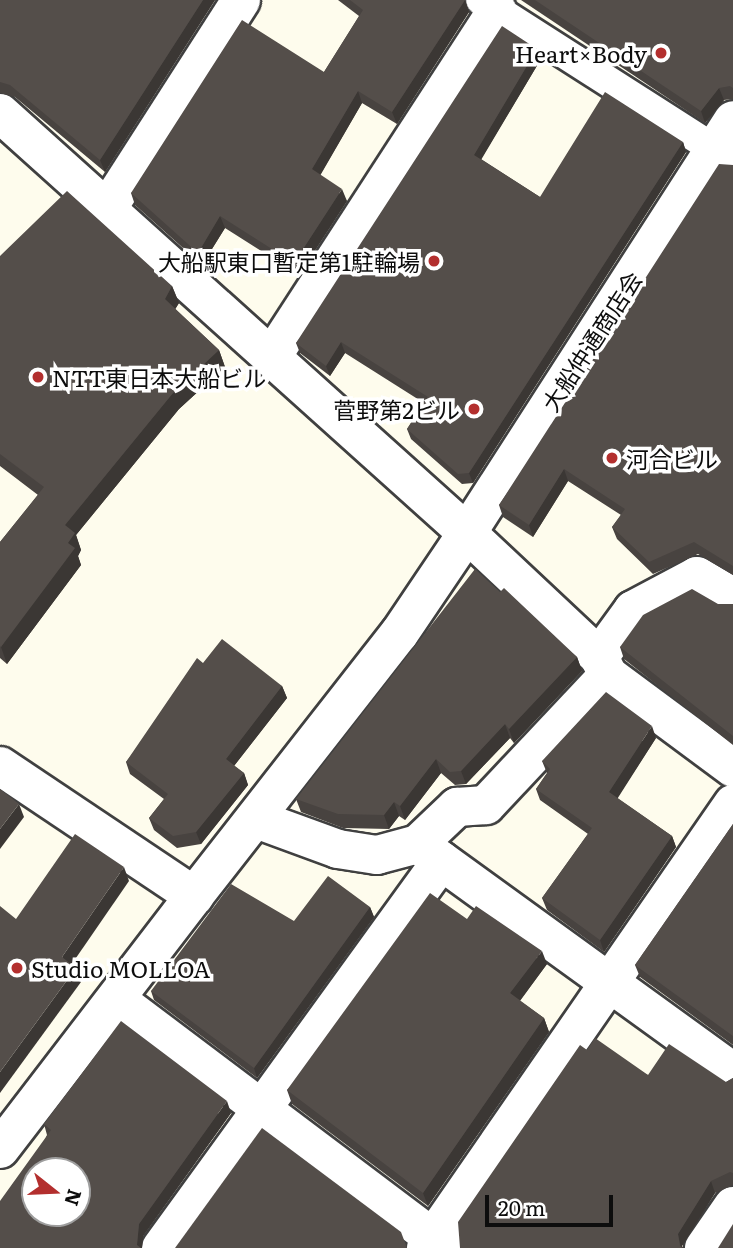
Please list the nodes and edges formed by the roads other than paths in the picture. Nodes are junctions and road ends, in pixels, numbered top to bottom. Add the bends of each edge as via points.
1 (241, 0) edge
2 (489, 5) edge
3 (0, 113) edge
4 (727, 143) edge
5 (107, 209) junction
6 (271, 358) junction
7 (467, 533) junction
8 (732, 594) edge
9 (603, 666) junction
10 (0, 766) edge
11 (733, 768) edge
12 (733, 804) edge
13 (256, 819) junction
14 (429, 853) junction
15 (194, 896) junction
16 (608, 984) junction
17 (116, 999) junction
18 (733, 1072) edge
19 (261, 1109) junction
20 (0, 1149) edge
21 (733, 1206) edge
22 (435, 1244) edge
23 (161, 1248) edge
24 (704, 1248) edge

1 - 5 street
2 - 4 street, 大船仲通商店会
2 - 6 street
3 - 5 street
4 - 7 street, 大船仲通商店会
5 - 6 street
6 - 7 street
7 - 9 street
7 - 13 street, 大船仲通商店会 via 399,634
8 - 9 street via 697,576 633,610
9 - 11 street
9 - 14 street via 486,805 457,807
10 - 15 street
12 - 16 street
13 - 14 street via 338,849 377,855
13 - 15 street, 大船仲通商店会
14 - 16 street
14 - 19 street
15 - 17 street, 大船仲通商店会
16 - 18 street
16 - 22 street
17 - 19 street
17 - 20 street, 大船仲通商店会
19 - 22 street
19 - 23 street
21 - 24 street

